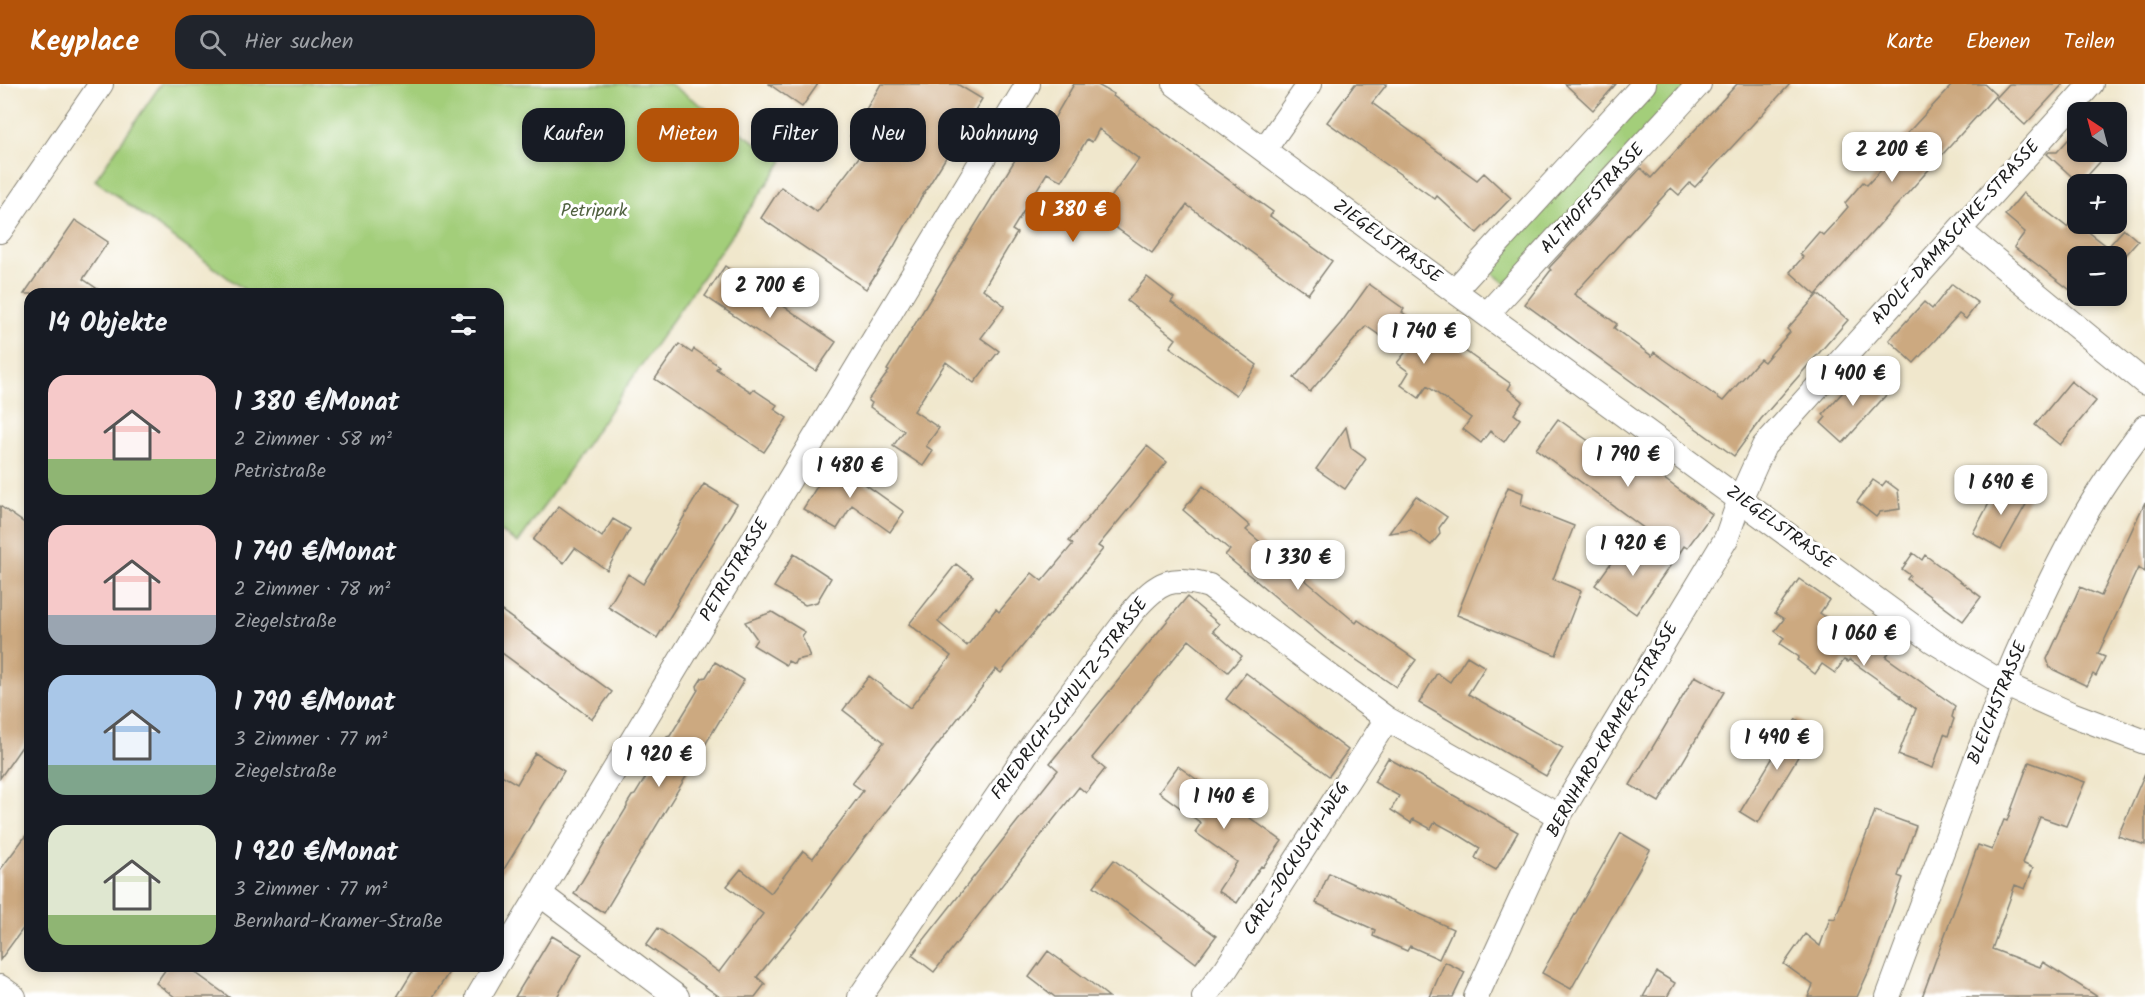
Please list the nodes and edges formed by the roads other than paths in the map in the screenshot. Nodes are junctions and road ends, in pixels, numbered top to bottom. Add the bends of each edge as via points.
1 (101, 84) edge
2 (1028, 84) edge
3 (1175, 84) edge
4 (1310, 84) edge
5 (1644, 84) edge
6 (1699, 84) edge
7 (2091, 84) edge
8 (1264, 150) junction
9 (1959, 230) junction
10 (0, 231) edge
11 (1454, 291) junction
12 (1487, 314) junction
13 (2145, 383) edge
14 (2145, 427) edge
15 (1740, 499) junction
16 (2004, 684) junction
17 (1387, 719) junction
18 (2145, 742) edge
19 (1560, 816) junction
20 (540, 894) junction
21 (504, 953) edge
22 (493, 972) edge
23 (0, 987) edge
24 (14, 997) edge
25 (478, 997) edge
26 (677, 997) edge
27 (860, 997) edge
28 (1204, 997) edge
29 (1476, 997) edge
30 (1888, 997) edge

1 - 10 street
2 - 20 street, PETRISTRASSE
3 - 8 street, ZIEGELSTRASSE
4 - 8 street
5 - 11 street
6 - 12 street, ALTHOFFSTRASSE
7 - 9 street, ADOLF-DAMASCHKE-STRASSE
8 - 11 street, ZIEGELSTRASSE
9 - 13 street
9 - 15 street, ADOLF-DAMASCHKE-STRASSE via 1764,446
11 - 12 street, ZIEGELSTRASSE
12 - 15 street, ZIEGELSTRASSE
14 - 16 street, BLEICHSTRASSE via 2081,521
15 - 16 street, ZIEGELSTRASSE via 1933,641
15 - 19 street, BERNHARD-KRAMER-STRASSE via 1726,539
16 - 18 street, ZIEGELSTRASSE
16 - 30 street, BLEICHSTRASSE
17 - 19 street, FRIEDRICH-SCHULTZ-STRASSE
17 - 27 street, FRIEDRICH-SCHULTZ-STRASSE via 1209,586 1188,580 1168,582 1150,591 1035,741
17 - 28 street, CARL-JOCKUSCH-WEG
19 - 29 street, BERNHARD-KRAMER-STRASSE
20 - 21 street, PETRISTRASSE
20 - 26 street
22 - 25 street, PETRISTRASSE
23 - 24 street

